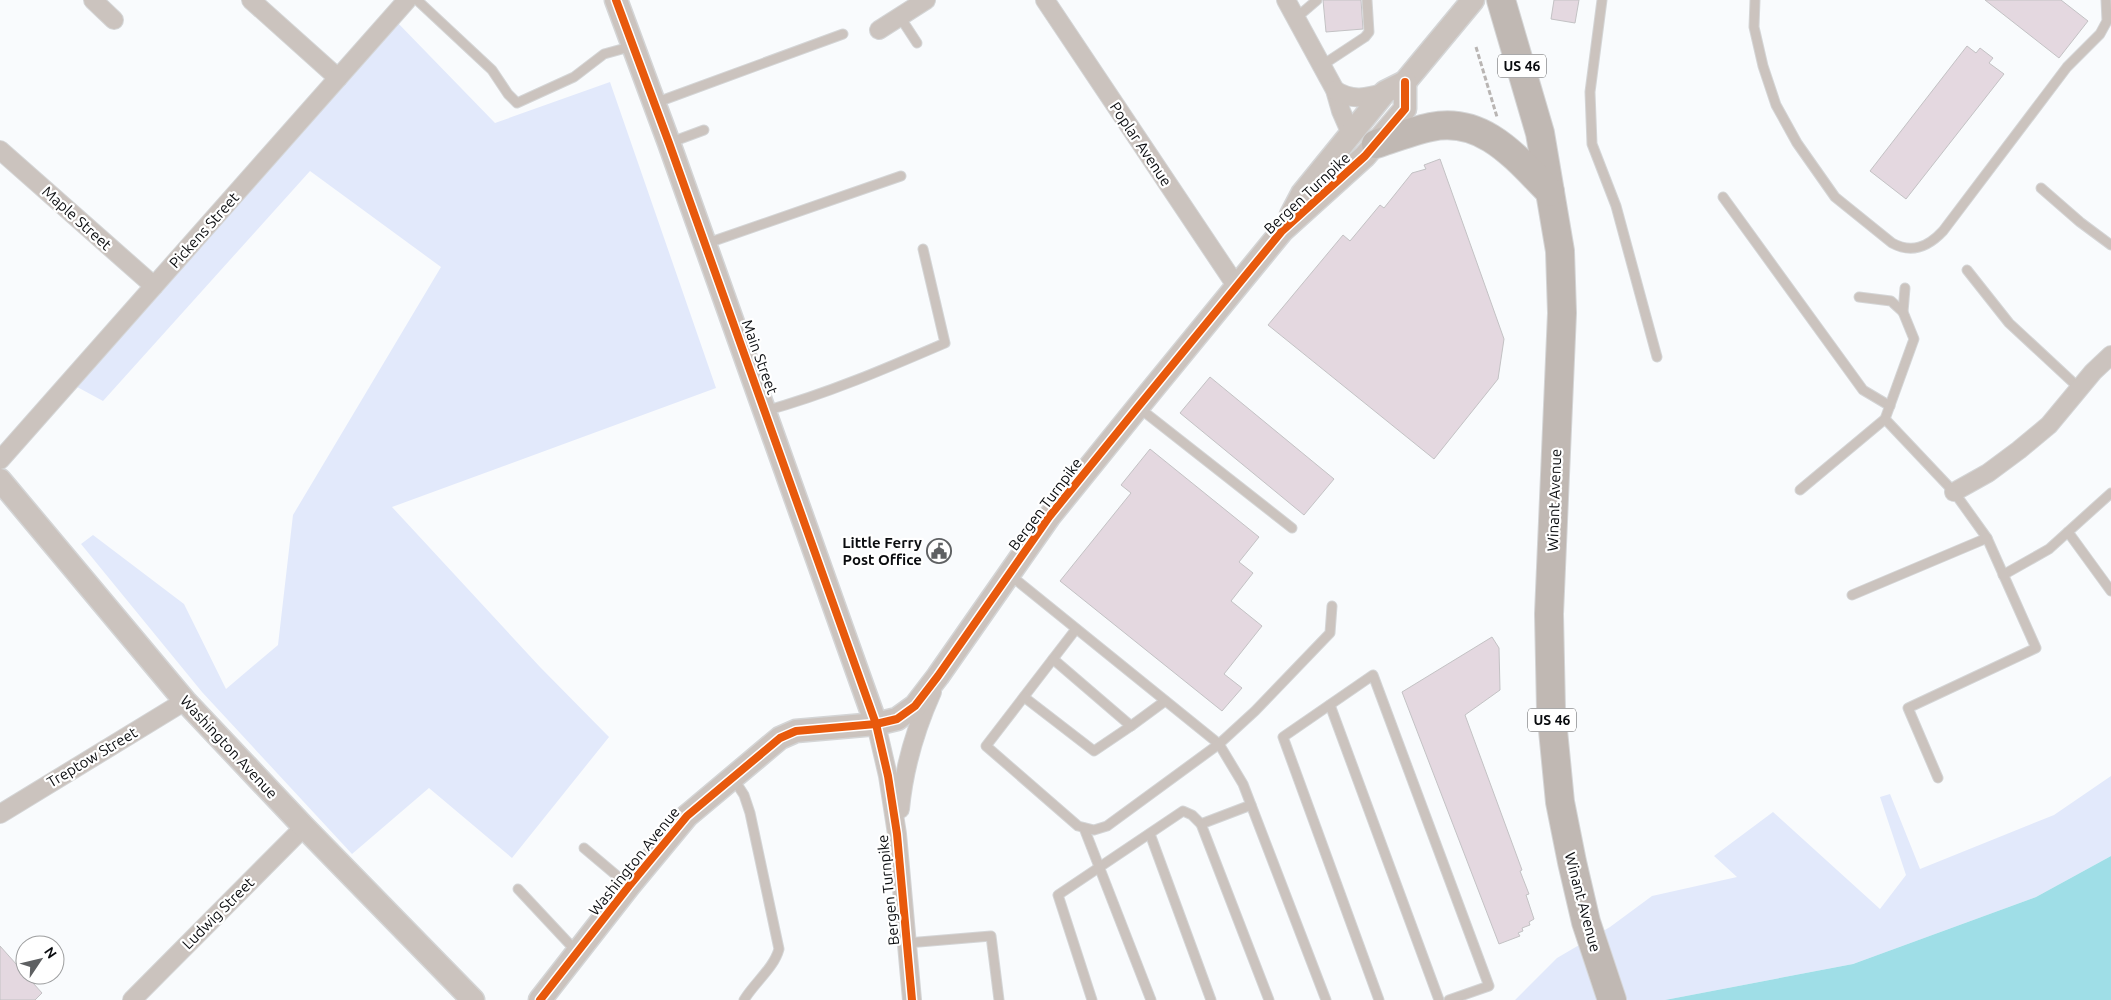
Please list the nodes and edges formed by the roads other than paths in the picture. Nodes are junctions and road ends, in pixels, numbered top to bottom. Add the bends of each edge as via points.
1 (93, 0) edge
2 (251, 0) edge
3 (407, 0) edge
4 (417, 0) edge
5 (616, 0) edge
6 (926, 0) edge
7 (1045, 0) edge
8 (1286, 0) edge
9 (1317, 0) edge
10 (1367, 0) edge
11 (1473, 0) edge
12 (1501, 0) edge
13 (1602, 0) edge
14 (1755, 0) edge
15 (2106, 0) edge
16 (900, 17) junction
17 (1296, 18) junction
18 (114, 20) dead end
19 (879, 30) dead end
20 (843, 34) dead end
21 (918, 43) dead end
22 (633, 46) junction
23 (1320, 66) junction
24 (338, 78) junction
25 (1405, 82) junction
26 (1335, 90) junction
27 (1385, 92) junction
28 (654, 103) junction
29 (704, 130) dead end
30 (1364, 139) junction
31 (669, 143) junction
32 (0, 150) edge
33 (901, 176) dead end
34 (2041, 188) dead end
35 (1550, 192) junction
36 (1723, 197) dead end
37 (705, 244) junction
38 (2111, 246) edge
39 (923, 249) dead end
40 (1967, 270) dead end
41 (154, 286) junction
42 (1237, 287) junction
43 (1905, 288) dead end
44 (1859, 297) dead end
45 (1903, 312) junction
46 (2111, 355) edge
47 (1657, 357) dead end
48 (2079, 388) junction
49 (1890, 406) junction
50 (1138, 407) junction
51 (765, 412) junction
52 (1885, 419) junction
53 (0, 460) edge
54 (0, 480) edge
55 (1800, 490) dead end
56 (1954, 492) junction
57 (2111, 494) edge
58 (1292, 528) dead end
59 (2068, 532) junction
60 (1987, 538) junction
61 (1009, 575) junction
62 (2003, 575) junction
63 (2111, 591) edge
64 (1852, 595) dead end
65 (1332, 606) dead end
66 (1076, 629) junction
67 (1053, 659) junction
68 (938, 676) junction
69 (1024, 697) junction
70 (185, 701) junction
71 (1165, 701) junction
72 (1330, 705) junction
73 (876, 724) junction
74 (1130, 726) junction
75 (1219, 744) junction
76 (733, 778) junction
77 (1938, 778) dead end
78 (1251, 805) junction
79 (0, 814) edge
80 (1201, 824) junction
81 (304, 827) junction
82 (1084, 828) junction
83 (897, 834) junction
84 (1150, 834) junction
85 (584, 848) dead end
86 (1100, 868) junction
87 (629, 886) junction
88 (518, 889) dead end
89 (907, 943) junction
90 (578, 952) junction
91 (132, 1000) edge
92 (474, 1000) edge
93 (540, 1000) edge
94 (744, 1000) edge
95 (912, 1000) edge
96 (999, 1000) edge
97 (1092, 1000) edge
98 (1151, 1000) edge
99 (1211, 1000) edge
100 (1269, 1000) edge
101 (1326, 1000) edge
102 (1380, 1000) edge
103 (1439, 1000) edge
104 (1449, 1000) edge
105 (1612, 1000) edge

1 - 18 street
2 - 24 street
3 - 24 street, Pickens Street
4 - 22 lane via 492,70 517,103 574,77 604,54
5 - 22 street, Main Street
6 - 16 street
7 - 42 street, Poplar Avenue
8 - 17 street
9 - 17 lane
10 - 23 lane via 1369,32
11 - 25 street, Bergen Turnpike
12 - 35 highway, Winant Avenue / US 46 via 1540,133
13 - 47 lane via 1590,92 1592,144 1616,206
14 - 15 lane via 1754,27 1763,66 1776,105 1797,143 1835,197 1892,244 1912,250 1935,240 1943,231 2067,67 2100,34 2107,21
16 - 19 street
16 - 21 lane
17 - 23 street
20 - 28 lane
22 - 28 street, Main Street
23 - 26 street
24 - 41 street, Pickens Street
25 - 27 street, Bergen Turnpike
25 - 30 street, Bergen Turnpike via 1405,109
26 - 27 street via 1344,96 1357,98
26 - 30 street via 1341,111
27 - 30 street, Bergen Turnpike
28 - 31 street, Main Street
29 - 31 lane
30 - 35 highway via 1432,126 1467,127 1499,142
30 - 42 street, Bergen Turnpike via 1365,156 1282,232
31 - 37 street, Main Street
32 - 41 street, Maple Street
33 - 37 lane
34 - 38 lane
35 - 105 highway, Winant Avenue / US 46 via 1560,251 1562,288 1549,614 1553,741 1560,802 1572,862 1586,922
36 - 49 lane via 1863,390
37 - 51 street, Main Street
39 - 51 lane via 946,343
40 - 48 lane via 2009,323
41 - 53 street, Pickens Street
42 - 50 street, Bergen Turnpike
43 - 45 lane
44 - 45 lane via 1891,301
45 - 49 lane via 1914,339
46 - 48 street
48 - 56 street via 2049,425 2020,450
49 - 52 lane
50 - 58 lane
50 - 61 street, Bergen Turnpike via 1049,517
51 - 73 street, Main Street
52 - 55 lane
52 - 56 lane
54 - 70 street, Washington Avenue
56 - 60 lane
57 - 59 lane
59 - 62 lane via 2049,549
59 - 63 lane
60 - 62 lane
60 - 64 lane
61 - 66 lane
61 - 68 street, Bergen Turnpike
62 - 77 lane via 2036,648 1908,708
65 - 75 lane via 1330,633 1256,712
66 - 67 lane
66 - 71 lane
67 - 69 lane
67 - 74 lane
68 - 73 street, Bergen Turnpike via 915,706 897,719
68 - 83 street via 911,745 902,786
69 - 74 lane via 1094,751
69 - 82 lane via 986,746
70 - 79 street, Treptow Street
70 - 81 street, Washington Avenue
71 - 74 lane
71 - 75 lane
72 - 102 lane via 1283,737
72 - 103 lane
72 - 104 lane via 1373,675 1489,986
73 - 76 street, Washington Avenue via 796,732 780,738
73 - 83 street, Bergen Turnpike
75 - 78 lane via 1243,784
75 - 82 lane via 1107,826 1094,830
76 - 87 street, Washington Avenue via 687,816
76 - 94 lane via 750,813 779,949
78 - 80 lane
78 - 101 lane
80 - 84 lane via 1183,811
80 - 100 lane
81 - 91 street, Ludwig Street
81 - 92 street, Washington Avenue
82 - 86 lane
83 - 89 street, Bergen Turnpike
84 - 86 lane
84 - 99 lane
85 - 87 lane
86 - 97 lane via 1058,895
86 - 98 lane
87 - 90 street, Washington Avenue
88 - 90 lane
89 - 95 street, Bergen Turnpike
89 - 96 lane via 991,936
90 - 93 street, Washington Avenue

